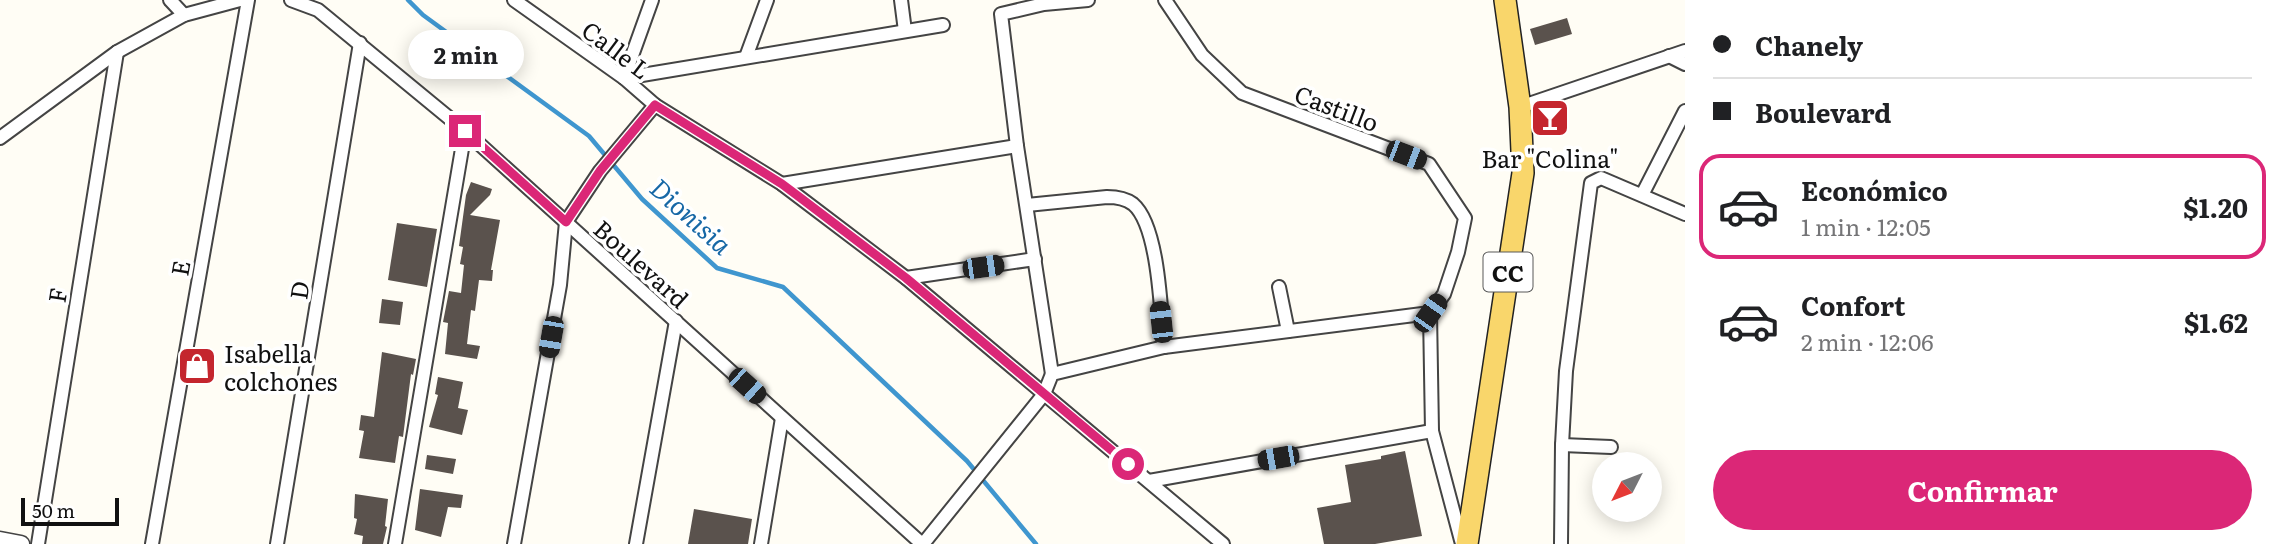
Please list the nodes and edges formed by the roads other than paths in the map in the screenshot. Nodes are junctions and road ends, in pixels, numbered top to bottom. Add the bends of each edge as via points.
1 (170, 0) edge
2 (240, 0) edge
3 (248, 0) edge
4 (292, 0) edge
5 (514, 0) edge
6 (652, 0) edge
7 (766, 0) edge
8 (901, 0) edge
9 (1087, 0) edge
10 (1165, 0) edge
11 (1505, 0) edge
12 (1044, 2) edge
13 (184, 15) junction
14 (943, 25) dead end
15 (905, 31) junction
16 (360, 43) junction
17 (1685, 51) edge
18 (117, 52) junction
19 (1669, 56) junction
20 (746, 57) junction
21 (1685, 64) edge
22 (624, 78) junction
23 (655, 105) junction
24 (1520, 107) junction
25 (1685, 111) edge
26 (465, 131) junction
27 (0, 138) edge
28 (1017, 146) junction
29 (782, 184) junction
30 (1642, 195) junction
31 (1027, 205) junction
32 (1685, 214) edge
33 (566, 222) junction
34 (1035, 259) junction
35 (906, 278) junction
36 (1279, 287) dead end
37 (1430, 313) junction
38 (676, 321) junction
39 (1288, 331) junction
40 (1164, 347) junction
41 (1052, 374) junction
42 (1044, 394) junction
43 (782, 418) junction
44 (1432, 431) junction
45 (1562, 445) junction
46 (1611, 447) dead end
47 (1149, 481) junction
48 (0, 540) edge
49 (21, 544) edge
50 (38, 544) edge
51 (152, 544) edge
52 (277, 544) edge
53 (395, 544) edge
54 (514, 544) edge
55 (636, 544) edge
56 (761, 544) edge
57 (923, 544) edge
58 (1223, 544) edge
59 (1464, 544) edge
60 (1561, 544) edge

1 - 13 street
2 - 13 street
3 - 51 street, E
4 - 16 street, Boulevard via 318,10
5 - 22 street, Calle L
6 - 22 street
7 - 20 street
8 - 15 street
9 - 12 street
10 - 37 street, Castillo via 1202,55 1242,93 1429,164 1465,218 1444,294
11 - 24 main road, CC
12 - 28 street via 1001,14
13 - 18 street
14 - 15 street
15 - 20 street
16 - 26 street, Boulevard
16 - 52 street, D
17 - 19 street
18 - 27 street
18 - 50 street, F
19 - 21 street
19 - 24 street
20 - 22 street
22 - 23 street, Calle L
23 - 29 street, Calle L
23 - 33 street via 600,171
24 - 59 main road, CC via 1523,173
25 - 30 street
26 - 33 street, Boulevard
26 - 53 street
28 - 29 street
28 - 31 street
29 - 35 street, Calle L
30 - 32 street
30 - 45 street via 1601,178 1591,183 1566,371
31 - 34 street
31 - 40 street via 1107,197 1133,204 1154,246
33 - 38 street, Boulevard
33 - 54 street via 560,285
34 - 35 street
34 - 41 street
35 - 42 street, Calle L
36 - 39 street
37 - 39 street
37 - 44 street
38 - 43 street, Boulevard
38 - 55 street
39 - 40 street
40 - 41 street
41 - 42 street
42 - 47 street, Calle L
42 - 57 street
43 - 56 street
43 - 57 street, Boulevard
44 - 47 street
44 - 59 street
45 - 46 street
45 - 60 street
47 - 58 street, Calle L
48 - 49 street

